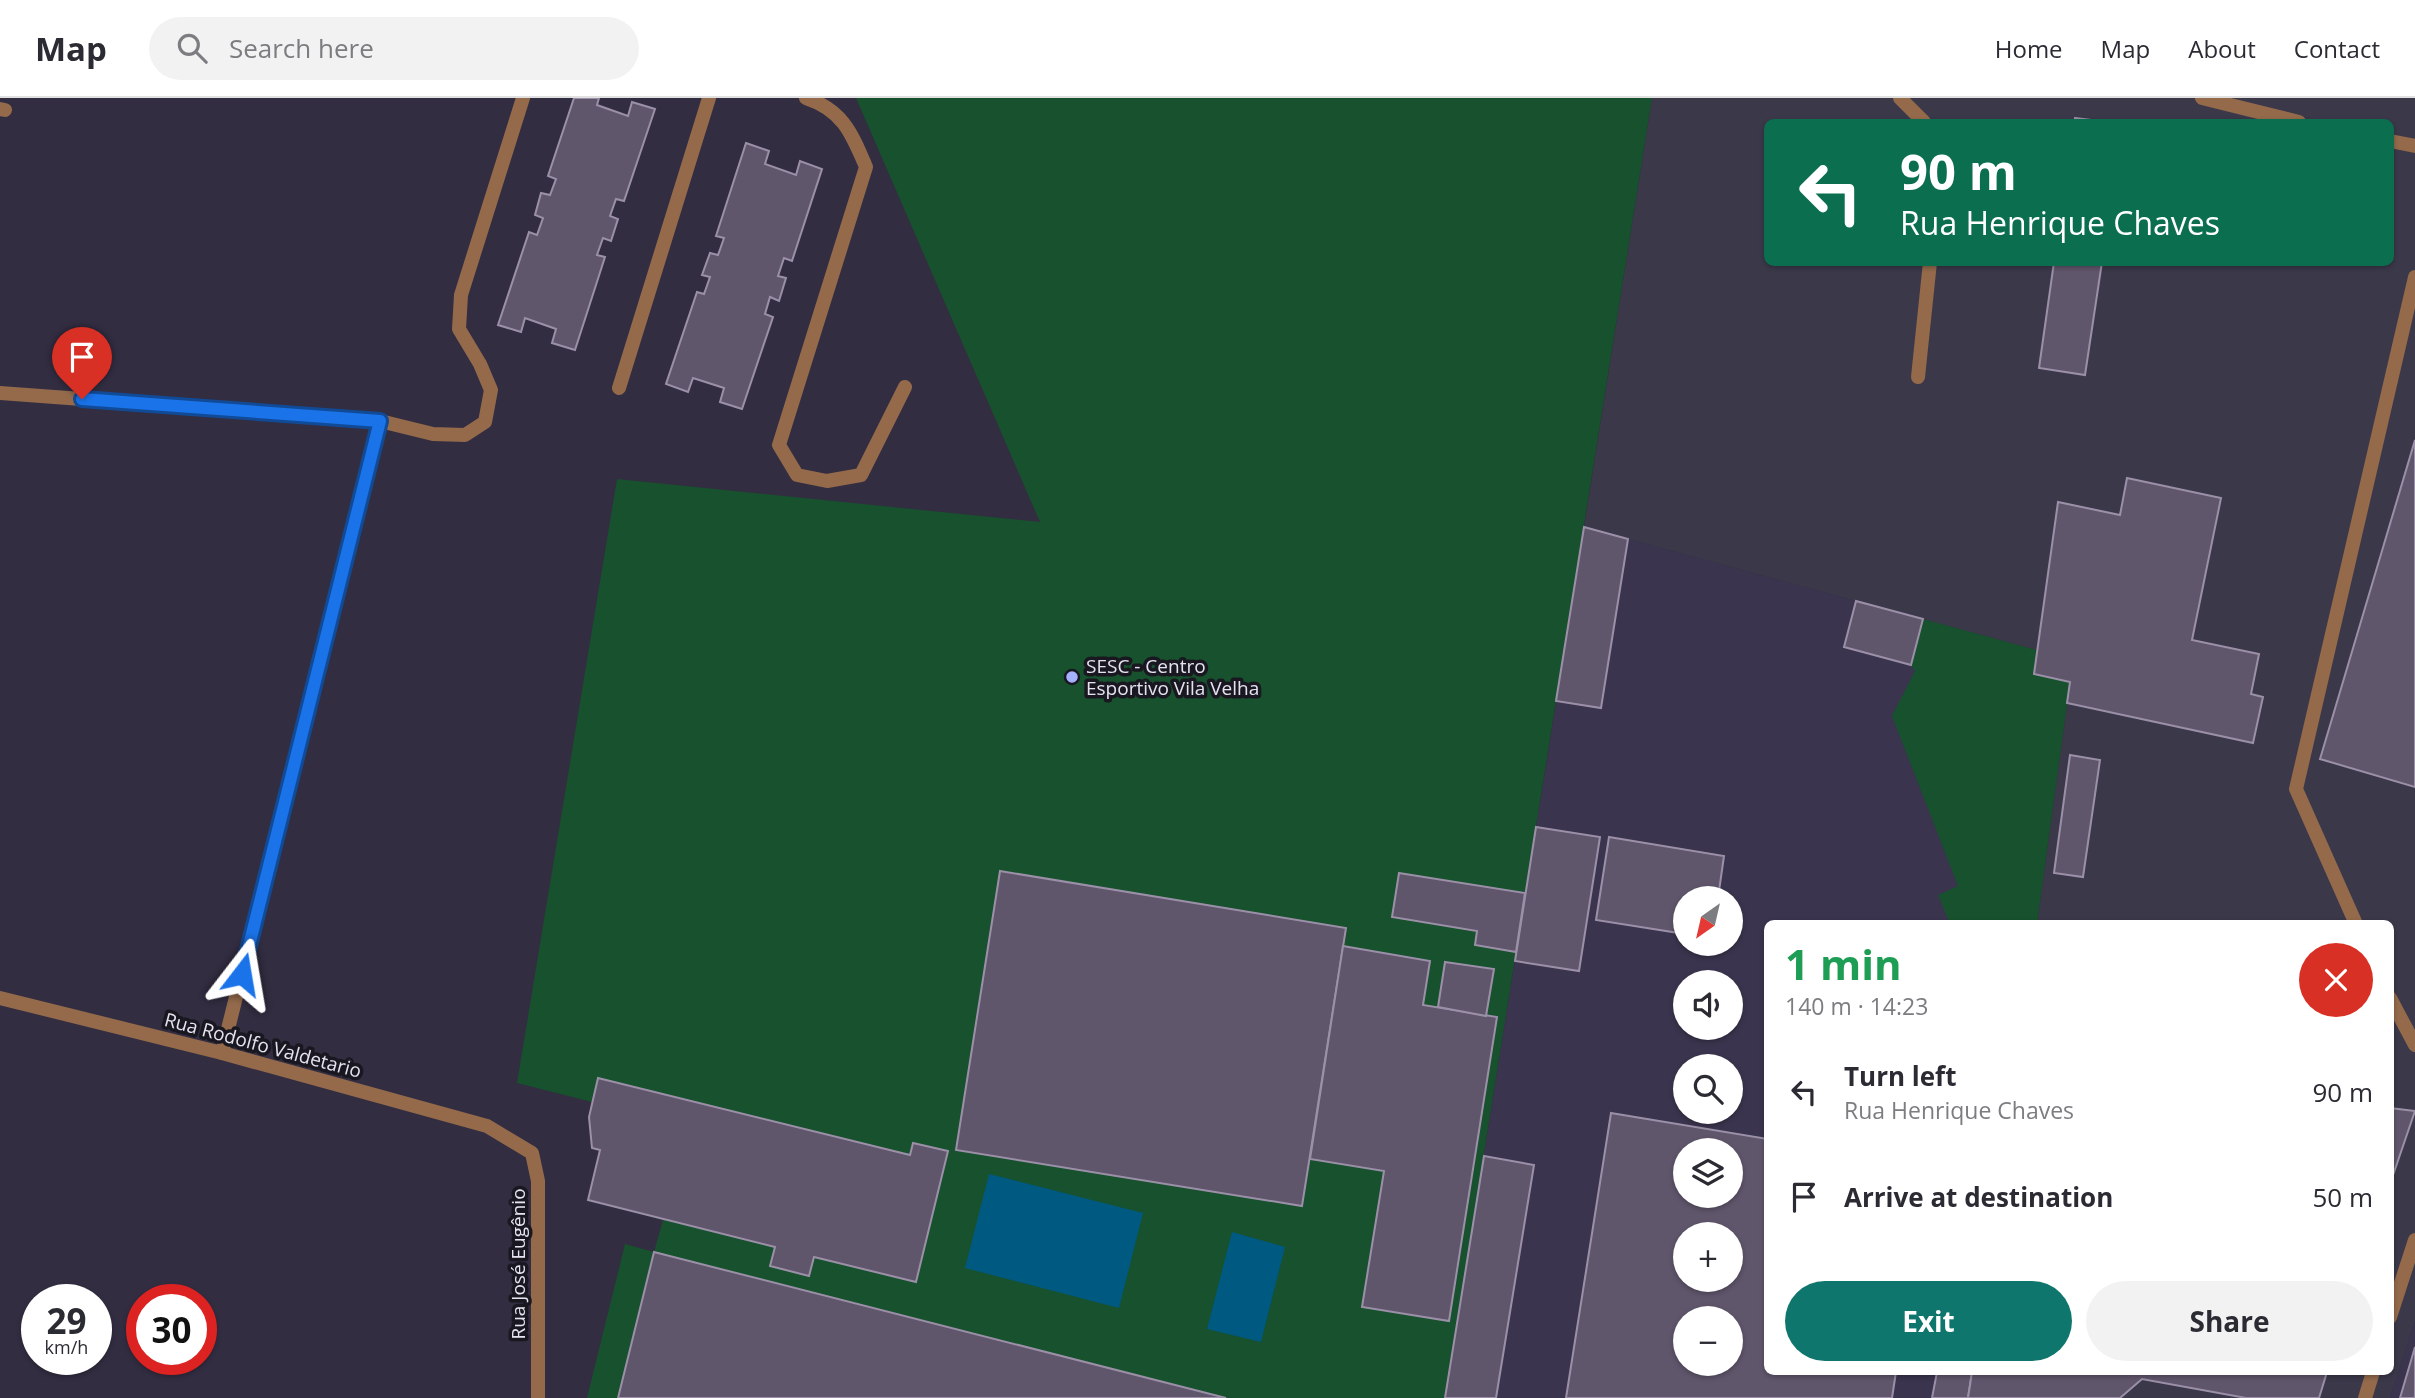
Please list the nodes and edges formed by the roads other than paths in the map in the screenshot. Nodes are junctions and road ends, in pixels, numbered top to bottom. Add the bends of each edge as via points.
1 (523, 98) edge
2 (709, 98) edge
3 (806, 98) edge
4 (1900, 98) edge
5 (2202, 98) edge
6 (1921, 119) edge
7 (2287, 119) edge
8 (2394, 142) edge
9 (2415, 146) edge
10 (1930, 266) edge
11 (2415, 277) edge
12 (1918, 377) dead end
13 (905, 387) dead end
14 (619, 388) dead end
15 (0, 393) edge
16 (380, 421) junction
17 (2354, 920) edge
18 (0, 998) edge
19 (2394, 1006) edge
20 (2415, 1045) edge
21 (222, 1053) junction
22 (513, 1140) joint
23 (2415, 1240) edge
24 (2394, 1305) edge
25 (2372, 1375) edge
26 (538, 1398) edge
27 (2365, 1398) edge

1 - 16 street via 460,295 459,329 491,390 485,422 465,435 433,434
2 - 14 street
3 - 13 street via 821,103 848,126 866,167 779,444 797,475 827,481 861,475
4 - 6 street
5 - 7 street
8 - 9 street
10 - 12 street
11 - 17 street via 2296,789
15 - 16 street
16 - 21 street
18 - 21 street, Rua Rodolfo Valdetario
19 - 20 street
21 - 22 street, Rua Rodolfo Valdetario via 487,1126
22 - 26 street, Rua José Eugênio via 532,1153 538,1181
23 - 24 street
25 - 27 street

